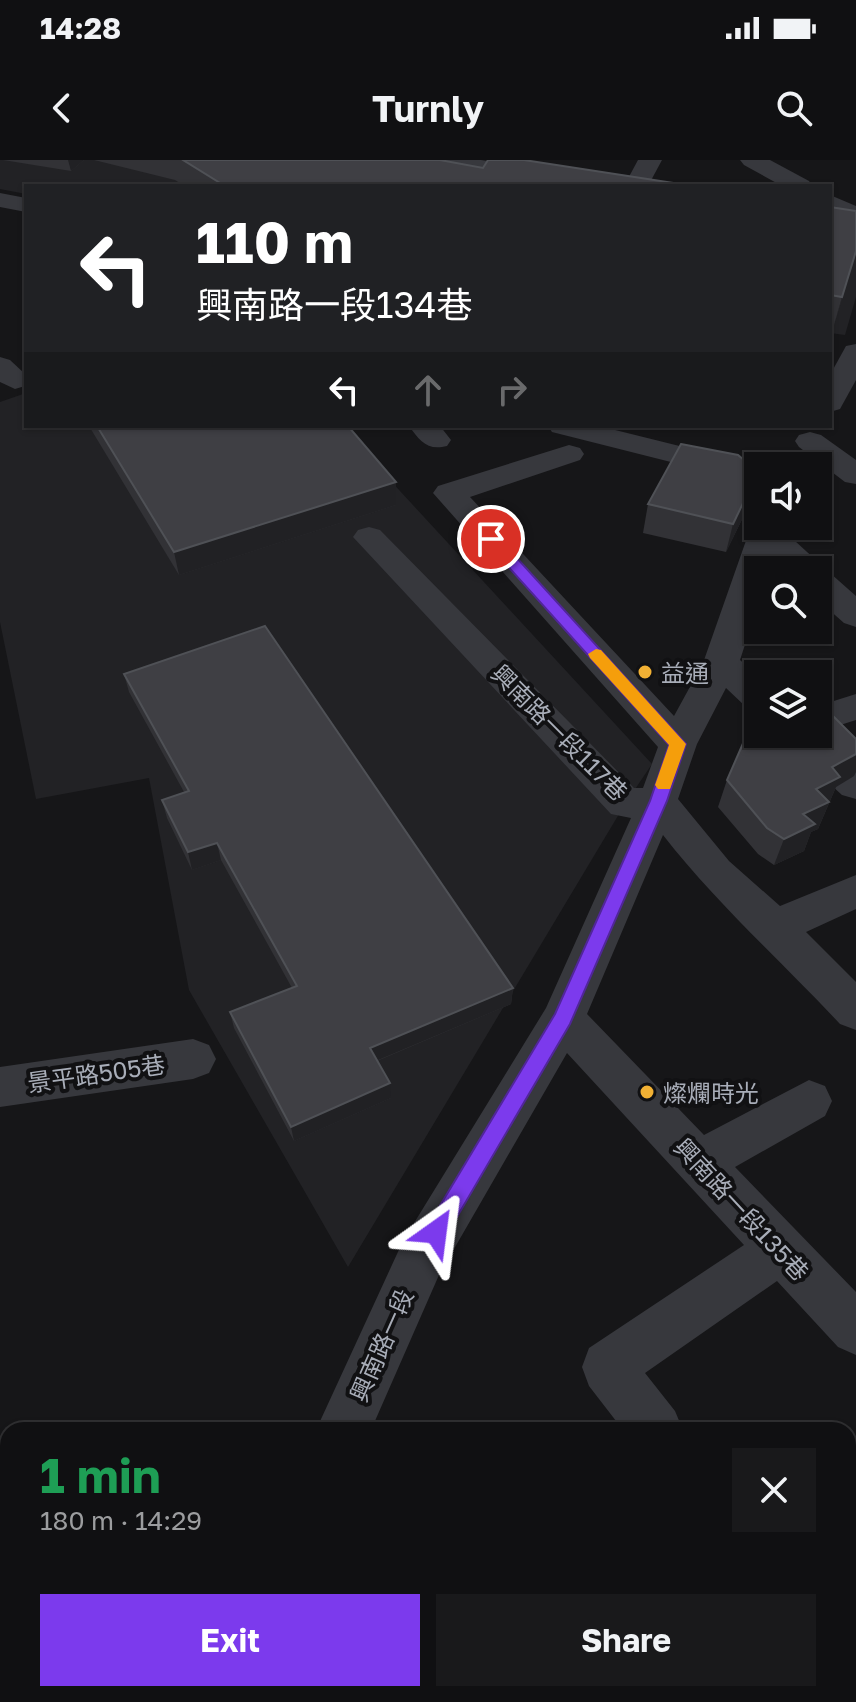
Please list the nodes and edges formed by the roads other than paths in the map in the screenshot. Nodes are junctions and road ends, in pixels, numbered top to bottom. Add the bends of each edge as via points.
1 (650, 160) edge
2 (449, 161) edge
3 (762, 162) edge
4 (592, 184) edge
5 (637, 184) edge
6 (797, 184) edge
7 (0, 200) edge
8 (832, 203) edge
9 (24, 205) edge
10 (832, 218) edge
11 (856, 219) edge
12 (832, 341) edge
13 (856, 344) edge
14 (856, 352) edge
15 (832, 399) edge
16 (566, 440) edge
17 (809, 444) edge
18 (744, 472) edge
19 (856, 475) edge
20 (369, 537) dead end
21 (762, 540) edge
22 (777, 540) edge
23 (792, 556) edge
24 (832, 594) edge
25 (856, 615) edge
26 (721, 663) junction
27 (744, 684) edge
28 (678, 744) junction
29 (815, 748) edge
30 (856, 785) edge
31 (658, 801) junction
32 (856, 891) edge
33 (775, 927) junction
34 (856, 1011) edge
35 (563, 1019) junction
36 (193, 1059) dead end
37 (0, 1087) edge
38 (809, 1101) dead end
39 (699, 1162) junction
40 (781, 1249) junction
41 (856, 1329) edge
42 (347, 1422) edge
43 (650, 1422) edge

1 - 5 street
2 - 4 street
3 - 6 street
7 - 9 street
8 - 11 street
10 - 11 street
12 - 13 street
14 - 15 street
16 - 18 street
16 - 28 street via 449,493
17 - 19 street
20 - 31 street, 興南路一段117巷 via 625,804
21 - 26 street, 興南路一段
22 - 23 street
24 - 25 street
26 - 27 street
26 - 28 street, 興南路一段
28 - 31 street, 興南路一段
29 - 30 street
31 - 33 street, 興南路一段117巷 via 715,872
31 - 35 street, 興南路一段
32 - 33 street
33 - 34 street, 興南路一段117巷
35 - 39 street, 興南路一段135巷
35 - 42 street, 興南路一段 via 421,1258
36 - 37 street, 景平路505巷
38 - 39 street
39 - 40 street, 興南路一段135巷
40 - 41 street, 興南路一段135巷
40 - 43 street via 608,1367

